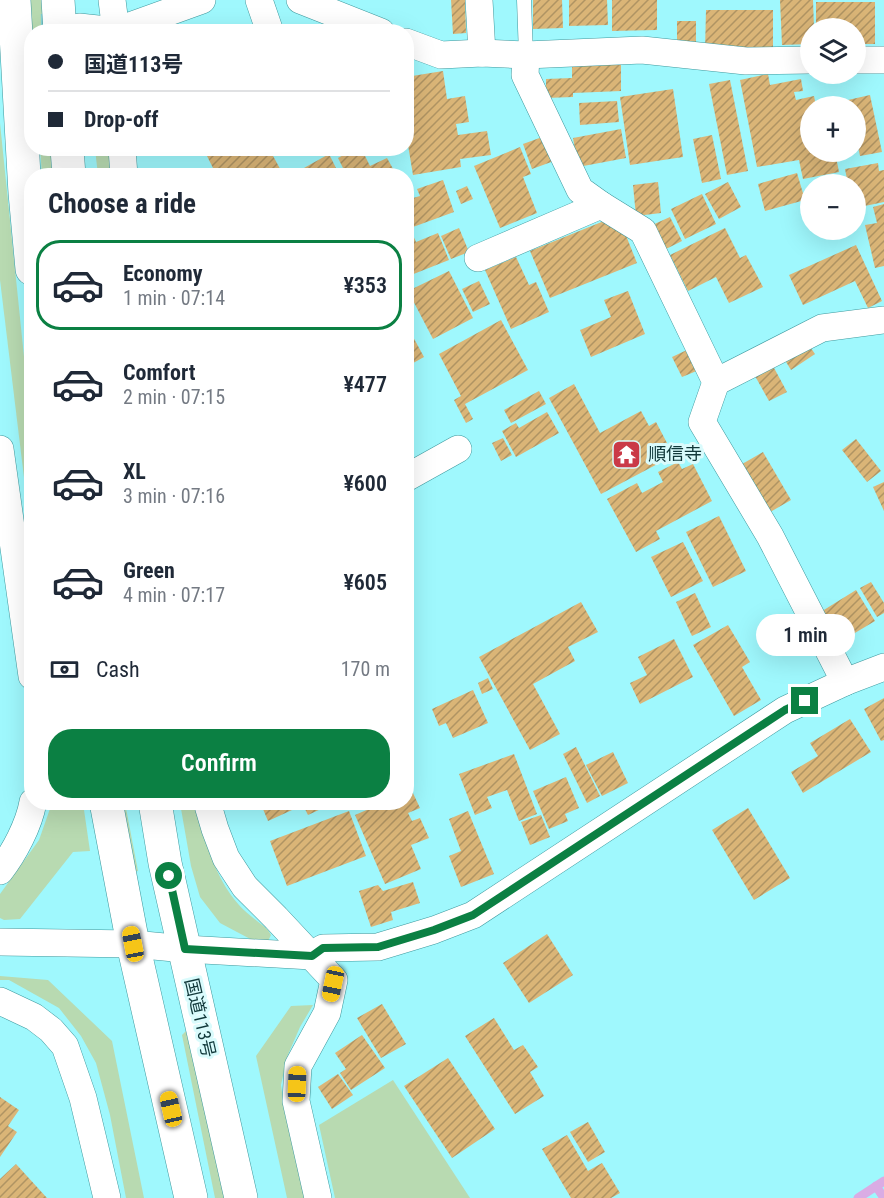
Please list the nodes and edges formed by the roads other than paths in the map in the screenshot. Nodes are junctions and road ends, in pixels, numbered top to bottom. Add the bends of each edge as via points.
1 (14, 0) edge
2 (58, 0) edge
3 (112, 0) edge
4 (202, 0) edge
5 (259, 0) edge
6 (300, 0) edge
7 (479, 0) edge
8 (524, 0) edge
9 (68, 24) edge
10 (115, 24) edge
11 (135, 24) edge
12 (267, 24) edge
13 (361, 24) edge
14 (414, 45) edge
15 (482, 53) junction
16 (526, 55) junction
17 (800, 60) edge
18 (866, 60) edge
19 (884, 60) edge
20 (24, 175) edge
21 (601, 205) junction
22 (478, 258) dead end
23 (884, 320) edge
24 (716, 382) junction
25 (0, 448) edge
26 (458, 449) dead end
27 (414, 474) edge
28 (24, 619) edge
29 (884, 667) edge
30 (845, 682) junction
31 (32, 810) edge
32 (108, 810) edge
33 (156, 810) edge
34 (210, 810) edge
35 (0, 871) edge
36 (0, 942) edge
37 (133, 944) junction
38 (185, 949) junction
39 (312, 956) junction
40 (0, 1000) edge
41 (107, 1198) edge
42 (191, 1198) edge
43 (241, 1198) edge
44 (318, 1198) edge

1 - 20 highway
2 - 9 highway
3 - 10 street
4 - 11 street
5 - 12 street
6 - 13 street
7 - 15 street
8 - 16 lane
14 - 15 street via 441,55
15 - 16 street
16 - 17 street via 642,50 746,61
16 - 21 street via 525,75 580,190
18 - 19 street
21 - 22 street
21 - 24 street via 643,231
23 - 24 street via 822,328
24 - 30 street via 702,422 771,536
25 - 28 street
26 - 27 street
29 - 30 street
30 - 39 street via 785,710 473,915 378,947 323,948
31 - 35 street
32 - 37 highway
33 - 38 highway, 国道113号
34 - 39 street via 226,858 245,887
36 - 37 street
37 - 38 street
37 - 42 highway
38 - 39 street
38 - 43 highway, 国道113号
39 - 44 street via 334,980 327,1013 298,1066 296,1101
40 - 41 street via 51,1029 65,1046 83,1098

